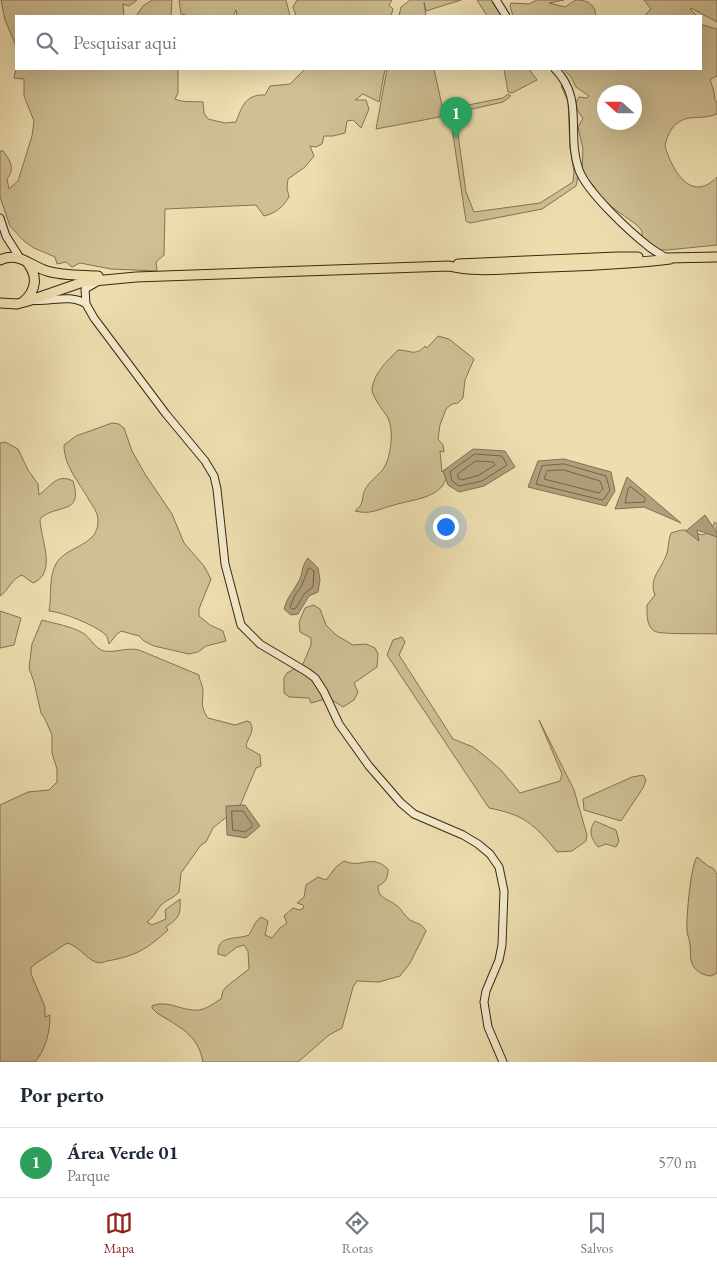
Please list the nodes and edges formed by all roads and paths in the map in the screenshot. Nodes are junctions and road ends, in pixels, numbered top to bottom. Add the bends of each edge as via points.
1 (496, 0) edge
2 (505, 15) edge
3 (556, 70) edge
4 (0, 218) edge
5 (647, 246) junction
6 (630, 257) junction
7 (717, 257) edge
8 (22, 258) junction
9 (654, 259) junction
10 (669, 259) junction
11 (0, 260) edge
12 (562, 263) junction
13 (136, 277) junction
14 (99, 280) junction
15 (85, 289) junction
16 (0, 299) edge
17 (54, 301) junction
18 (27, 302) junction
19 (4, 304) edge
20 (86, 304) junction
21 (503, 1062) edge

1 - 2 street
3 - 5 street via 572,93 576,161 583,179 597,198
4 - 8 street via 6,236
5 - 6 street via 642,253
5 - 9 street
5 - 10 street
6 - 9 highway
6 - 12 highway
7 - 10 highway
8 - 11 highway via 10,256
8 - 13 highway via 58,273
8 - 18 highway via 33,271 36,284
9 - 10 highway
9 - 12 highway
12 - 13 highway via 485,269 449,266
13 - 14 highway
14 - 15 street
14 - 18 highway via 83,282
15 - 17 street
15 - 20 street
16 - 19 highway
17 - 18 street
17 - 20 street via 75,298
18 - 19 highway
20 - 21 street via 117,350 214,476 225,564 241,625 246,632 315,678 339,724 401,803 414,814 478,844 499,867 504,892 502,945 500,960 484,1002 488,1027

